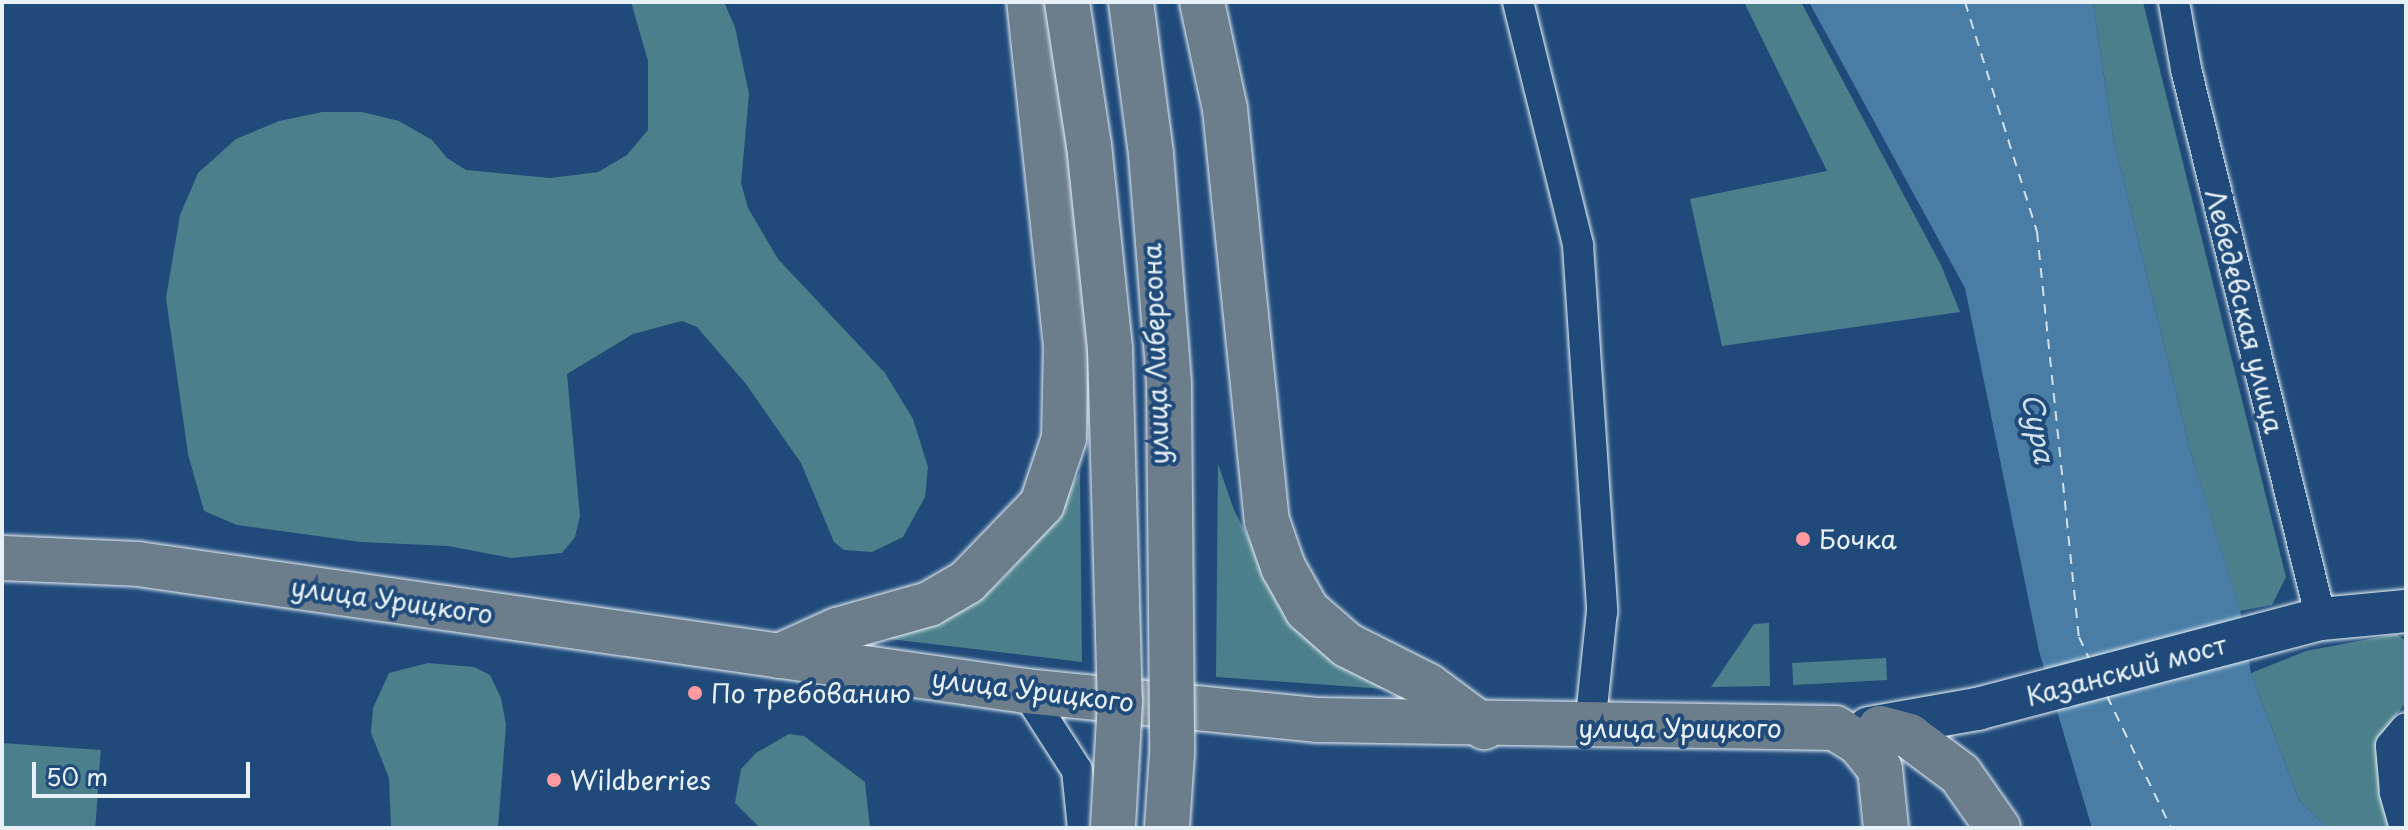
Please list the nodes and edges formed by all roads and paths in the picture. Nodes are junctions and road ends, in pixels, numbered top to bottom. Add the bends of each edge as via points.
1 (1029, 2) edge
2 (1067, 2) edge
3 (1131, 2) edge
4 (1146, 2) edge
5 (1202, 2) edge
6 (1518, 2) edge
7 (2174, 2) edge
8 (2, 558) edge
9 (2406, 611) edge
10 (2321, 619) junction
11 (779, 656) junction
12 (1026, 691) junction
13 (1165, 706) junction
14 (1484, 727) junction
15 (1590, 728) junction
16 (1835, 728) junction
17 (1880, 728) junction
18 (2406, 728) edge
19 (1083, 828) edge
20 (1113, 828) edge
21 (1167, 828) edge
22 (1886, 828) edge
23 (1998, 828) edge
24 (2405, 828) edge

1 - 11 main road via 1066,346 1064,438 1042,504 967,582 929,604 837,630
2 - 20 main road, bridge via 1089,145 1110,349 1120,701
3 - 21 main road, bridge via 1151,154 1169,385 1172,754
4 - 13 street, улица Либерсона
5 - 14 main road via 1225,109 1267,521 1283,567 1307,610 1347,645 1427,685
6 - 15 street via 1578,245 1602,611
7 - 10 street, Лебедевская улица
8 - 11 main road, улица Урицкого via 138,564
9 - 10 street, Казанский мост
10 - 17 street, Казанский мост via 1977,709
11 - 12 main road, улица Урицкого
12 - 13 main road, улица Урицкого
12 - 19 street via 1077,770
13 - 14 main road, улица Урицкого
14 - 15 main road, улица Урицкого
15 - 16 main road, улица Урицкого
16 - 17 street, улица Урицкого
16 - 22 main road via 1873,755 1880,769
17 - 23 main road via 1909,736 1951,766
18 - 24 street via 2391,746

